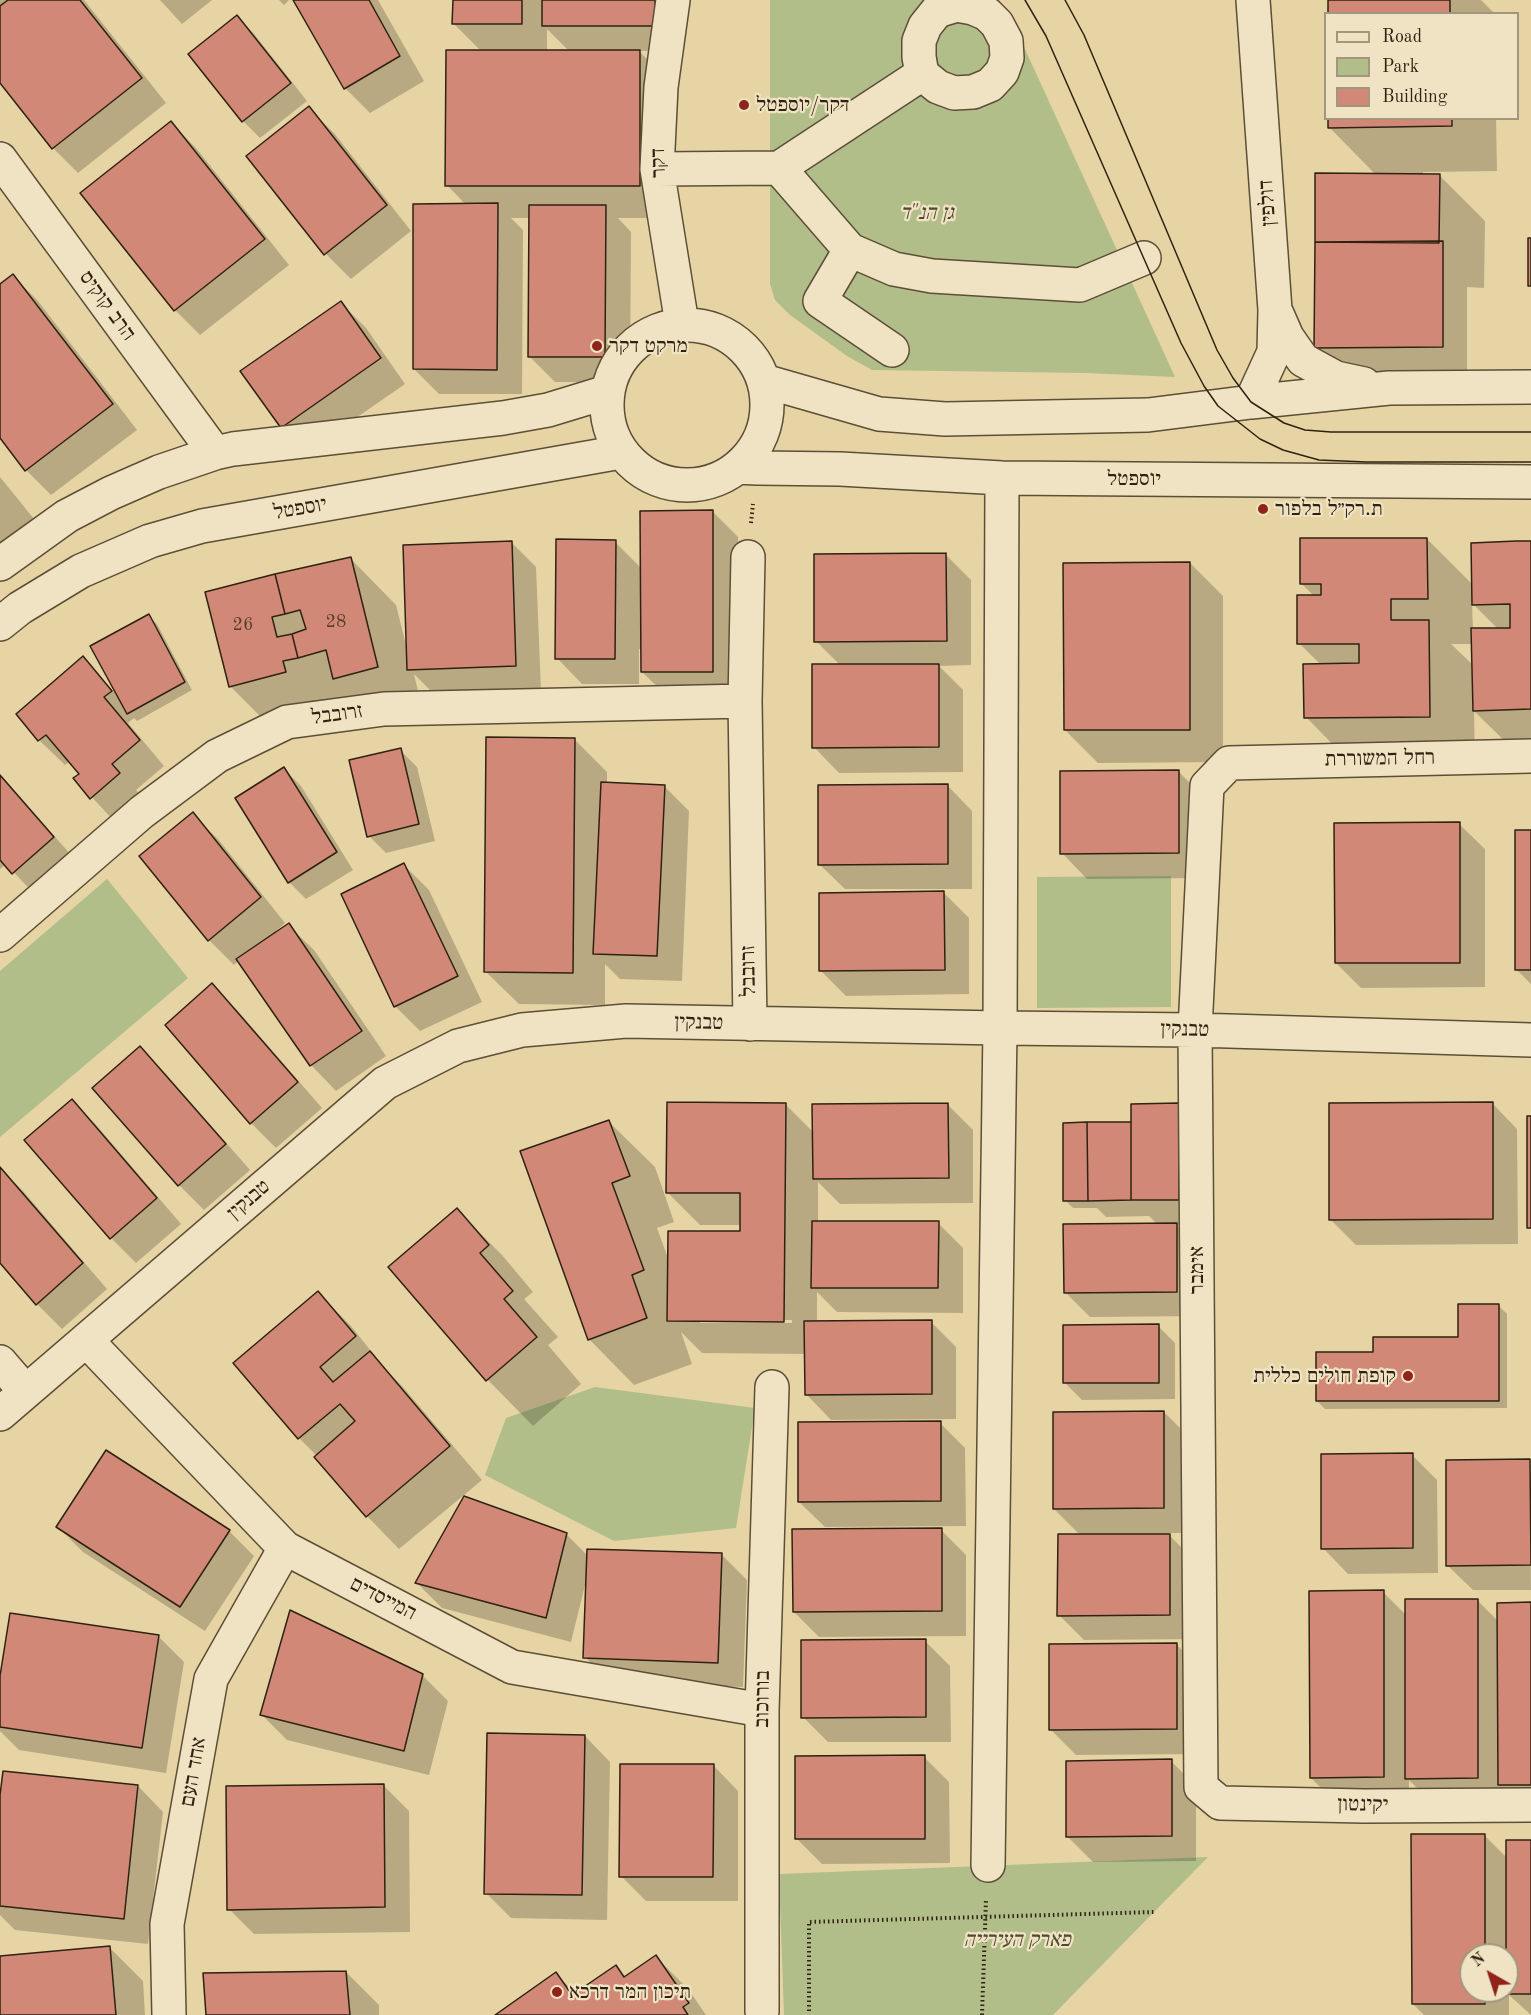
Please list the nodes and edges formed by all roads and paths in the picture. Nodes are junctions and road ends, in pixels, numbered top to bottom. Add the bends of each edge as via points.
1 (673, 0) edge
2 (1253, 0) edge
3 (933, 6) edge
4 (922, 74) junction
5 (0, 159) edge
6 (779, 168) junction
7 (657, 169) junction
8 (850, 250) junction
9 (1144, 258) dead end
10 (1275, 310) junction
11 (682, 324) junction
12 (892, 350) dead end
13 (764, 381) junction
14 (1531, 387) edge
15 (1389, 388) junction
16 (607, 392) junction
17 (1251, 402) junction
18 (621, 452) junction
19 (215, 453) junction
20 (747, 467) junction
21 (1002, 478) junction
22 (1531, 482) edge
23 (748, 557) joint
24 (0, 564) edge
25 (0, 624) edge
26 (745, 701) junction
27 (1531, 756) edge
28 (1229, 763) joint
29 (0, 935) edge
30 (750, 1024) junction
31 (1000, 1028) junction
32 (1195, 1030) junction
33 (1531, 1040) edge
34 (86, 1340) junction
35 (0, 1362) edge
36 (772, 1387) dead end
37 (25, 1391) junction
38 (0, 1414) edge
39 (285, 1548) junction
40 (762, 1710) junction
41 (1201, 1787) joint
42 (1531, 1805) edge
43 (988, 1865) joint
44 (1154, 1912) dead end
45 (985, 1916) junction
46 (762, 2011) dead end
47 (808, 2011) dead end
48 (169, 2015) edge
49 (982, 2015) edge

1 - 7 street, דקר via 661,87
2 - 10 street, דולפין
3 - 4 street via 920,41
3 - 4 street via 957,5 987,14 1006,41 1007,58 1002,72 990,84 973,92 954,93 938,87
4 - 6 street
5 - 19 street, הרב קוקיס
6 - 7 street
6 - 8 street
7 - 11 street, דקר
8 - 9 street via 894,269 932,276 1080,285
8 - 12 street via 820,301
10 - 15 street via 1303,360 1336,378
10 - 17 street, דולפין via 1274,352
11 - 13 street via 724,333 741,345
11 - 16 street via 641,338 625,353
13 - 17 street via 879,414 945,419 1148,415
13 - 20 street via 766,419
14 - 15 street
15 - 17 street
16 - 18 street via 606,413
16 - 19 street via 548,410 503,418
18 - 20 street via 639,470 663,482 689,485
18 - 25 street, יוספטל via 202,526 150,540 81,571
19 - 24 street via 111,493 67,516
20 - 21 street, יוספטל
20 - 23 path
21 - 22 street, יוספטל
21 - 31 street
23 - 26 street, זרובבל
26 - 29 street, זרובבל via 384,709 287,722 217,756 198,770 142,812
26 - 30 street, זרובבל
27 - 28 street, רחל המשוררת
28 - 32 street, אימבר via 1207,786
30 - 31 street, טבנקין
30 - 34 street, טבנקין via 626,1021 522,1030 458,1046 385,1083
31 - 32 street, טבנקין
31 - 43 street
32 - 33 street, טבנקין
32 - 41 street, אימבר
34 - 37 street, טבנקין
34 - 39 street, המייסדים
35 - 37 street
36 - 40 street, בורוכוב
37 - 38 street, טבנקין
39 - 40 street, המייסדים via 512,1666
39 - 48 street, אחד העם via 210,1679 167,1924
40 - 46 street, בורוכוב
41 - 42 street, יקינטון via 1220,1803
43 - 45 path
44 - 45 path
45 - 47 path via 809,1922
45 - 49 path

